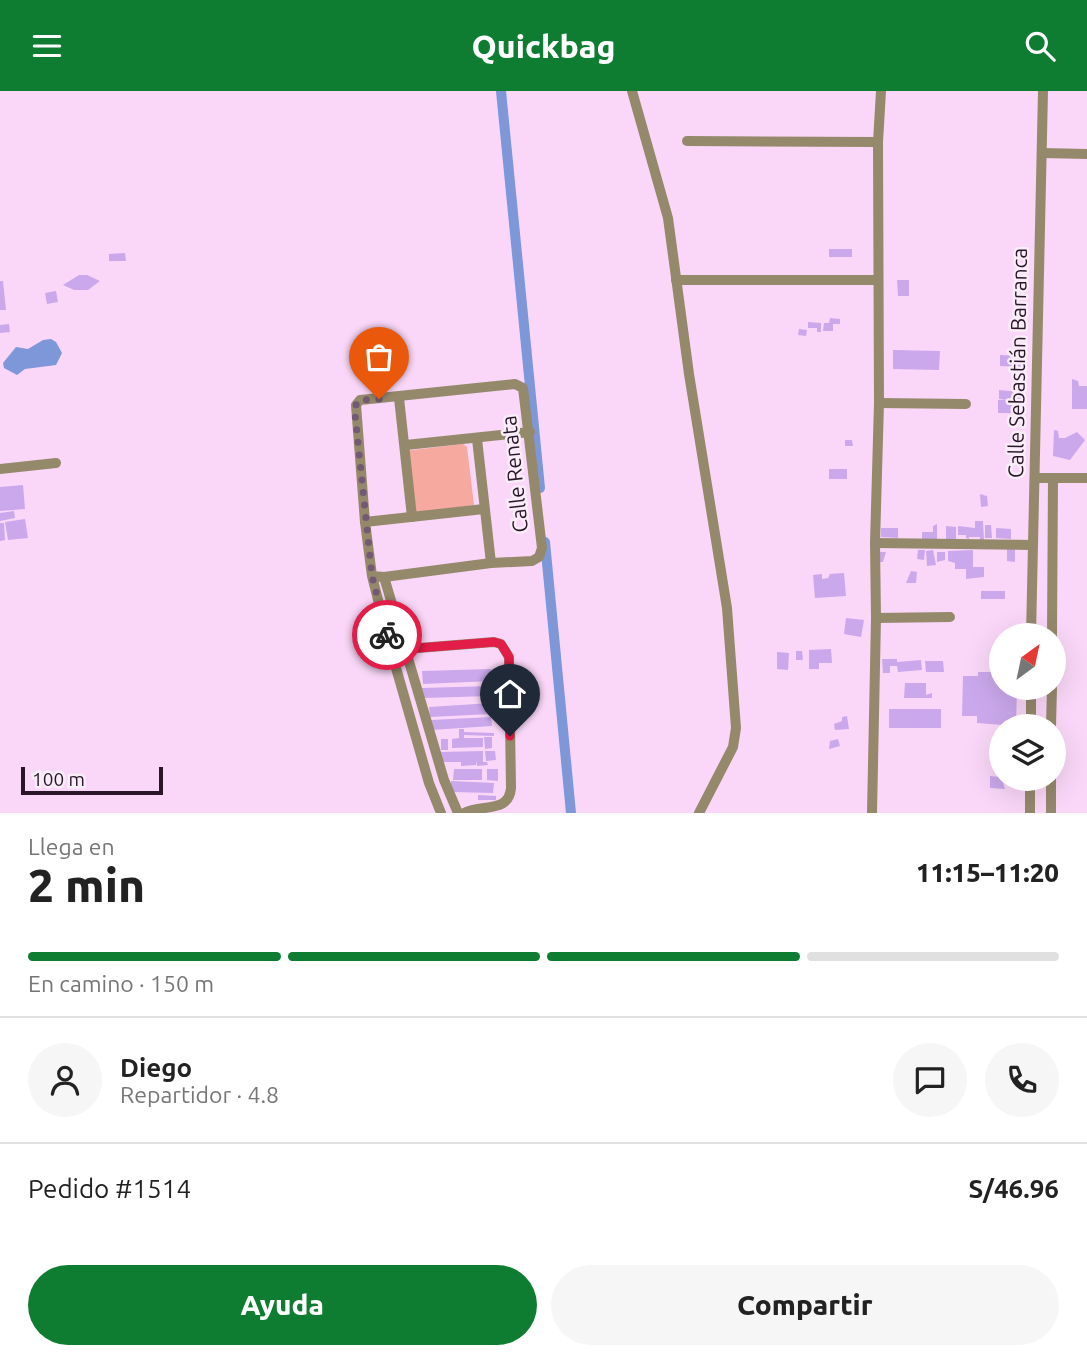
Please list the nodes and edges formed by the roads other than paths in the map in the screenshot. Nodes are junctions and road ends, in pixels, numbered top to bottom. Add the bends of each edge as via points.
1 (632, 91) edge
2 (881, 91) edge
3 (1043, 91) edge
4 (687, 141) dead end
5 (878, 142) junction
6 (1042, 153) junction
7 (1087, 154) edge
8 (878, 279) junction
9 (676, 280) junction
10 (399, 398) junction
11 (879, 403) junction
12 (966, 404) dead end
13 (530, 432) junction
14 (477, 439) junction
15 (406, 445) junction
16 (56, 463) dead end
17 (0, 469) edge
18 (1036, 478) junction
19 (1053, 478) junction
20 (1087, 478) edge
21 (484, 509) junction
22 (412, 517) junction
23 (365, 522) junction
24 (875, 543) junction
25 (1032, 545) junction
26 (491, 563) junction
27 (372, 576) junction
28 (384, 577) junction
29 (1032, 592) junction
30 (1052, 596) junction
31 (950, 617) dead end
32 (876, 618) junction
33 (1031, 623) edge
34 (1052, 623) edge
35 (390, 647) junction
36 (406, 649) junction
37 (1030, 791) edge
38 (1051, 791) edge
39 (441, 813) edge
40 (457, 813) edge
41 (464, 813) edge
42 (699, 813) edge
43 (872, 813) edge
44 (1030, 813) edge
45 (1051, 813) edge

1 - 9 street via 668,218
2 - 5 street
3 - 6 street, Calle Sebastián Barranca
4 - 5 street
5 - 8 street
6 - 7 street
6 - 18 street, Calle Sebastián Barranca
8 - 9 street
8 - 11 street
9 - 42 street via 727,608 736,728 733,747
10 - 13 street, Calle Renata via 515,384 525,393
10 - 15 street
10 - 23 street via 360,400 356,405
11 - 12 street
11 - 24 street
13 - 14 street
13 - 26 street, Calle Renata via 542,548 532,561
14 - 15 street
14 - 21 street
15 - 22 street
16 - 17 street
18 - 19 street
18 - 25 street, Calle Sebastián Barranca
19 - 20 street
19 - 30 street
21 - 22 street
21 - 26 street
22 - 23 street
23 - 27 street
24 - 25 street
24 - 32 street
25 - 29 street, Calle Sebastián Barranca
26 - 28 street
27 - 28 street
27 - 35 street
28 - 36 street
29 - 30 street
29 - 33 street, Calle Sebastián Barranca
30 - 34 street
31 - 32 street
32 - 43 street
35 - 36 street
35 - 39 street
36 - 40 street
36 - 41 street via 494,642 501,644 509,657 510,800 492,809
37 - 44 street
38 - 45 street

